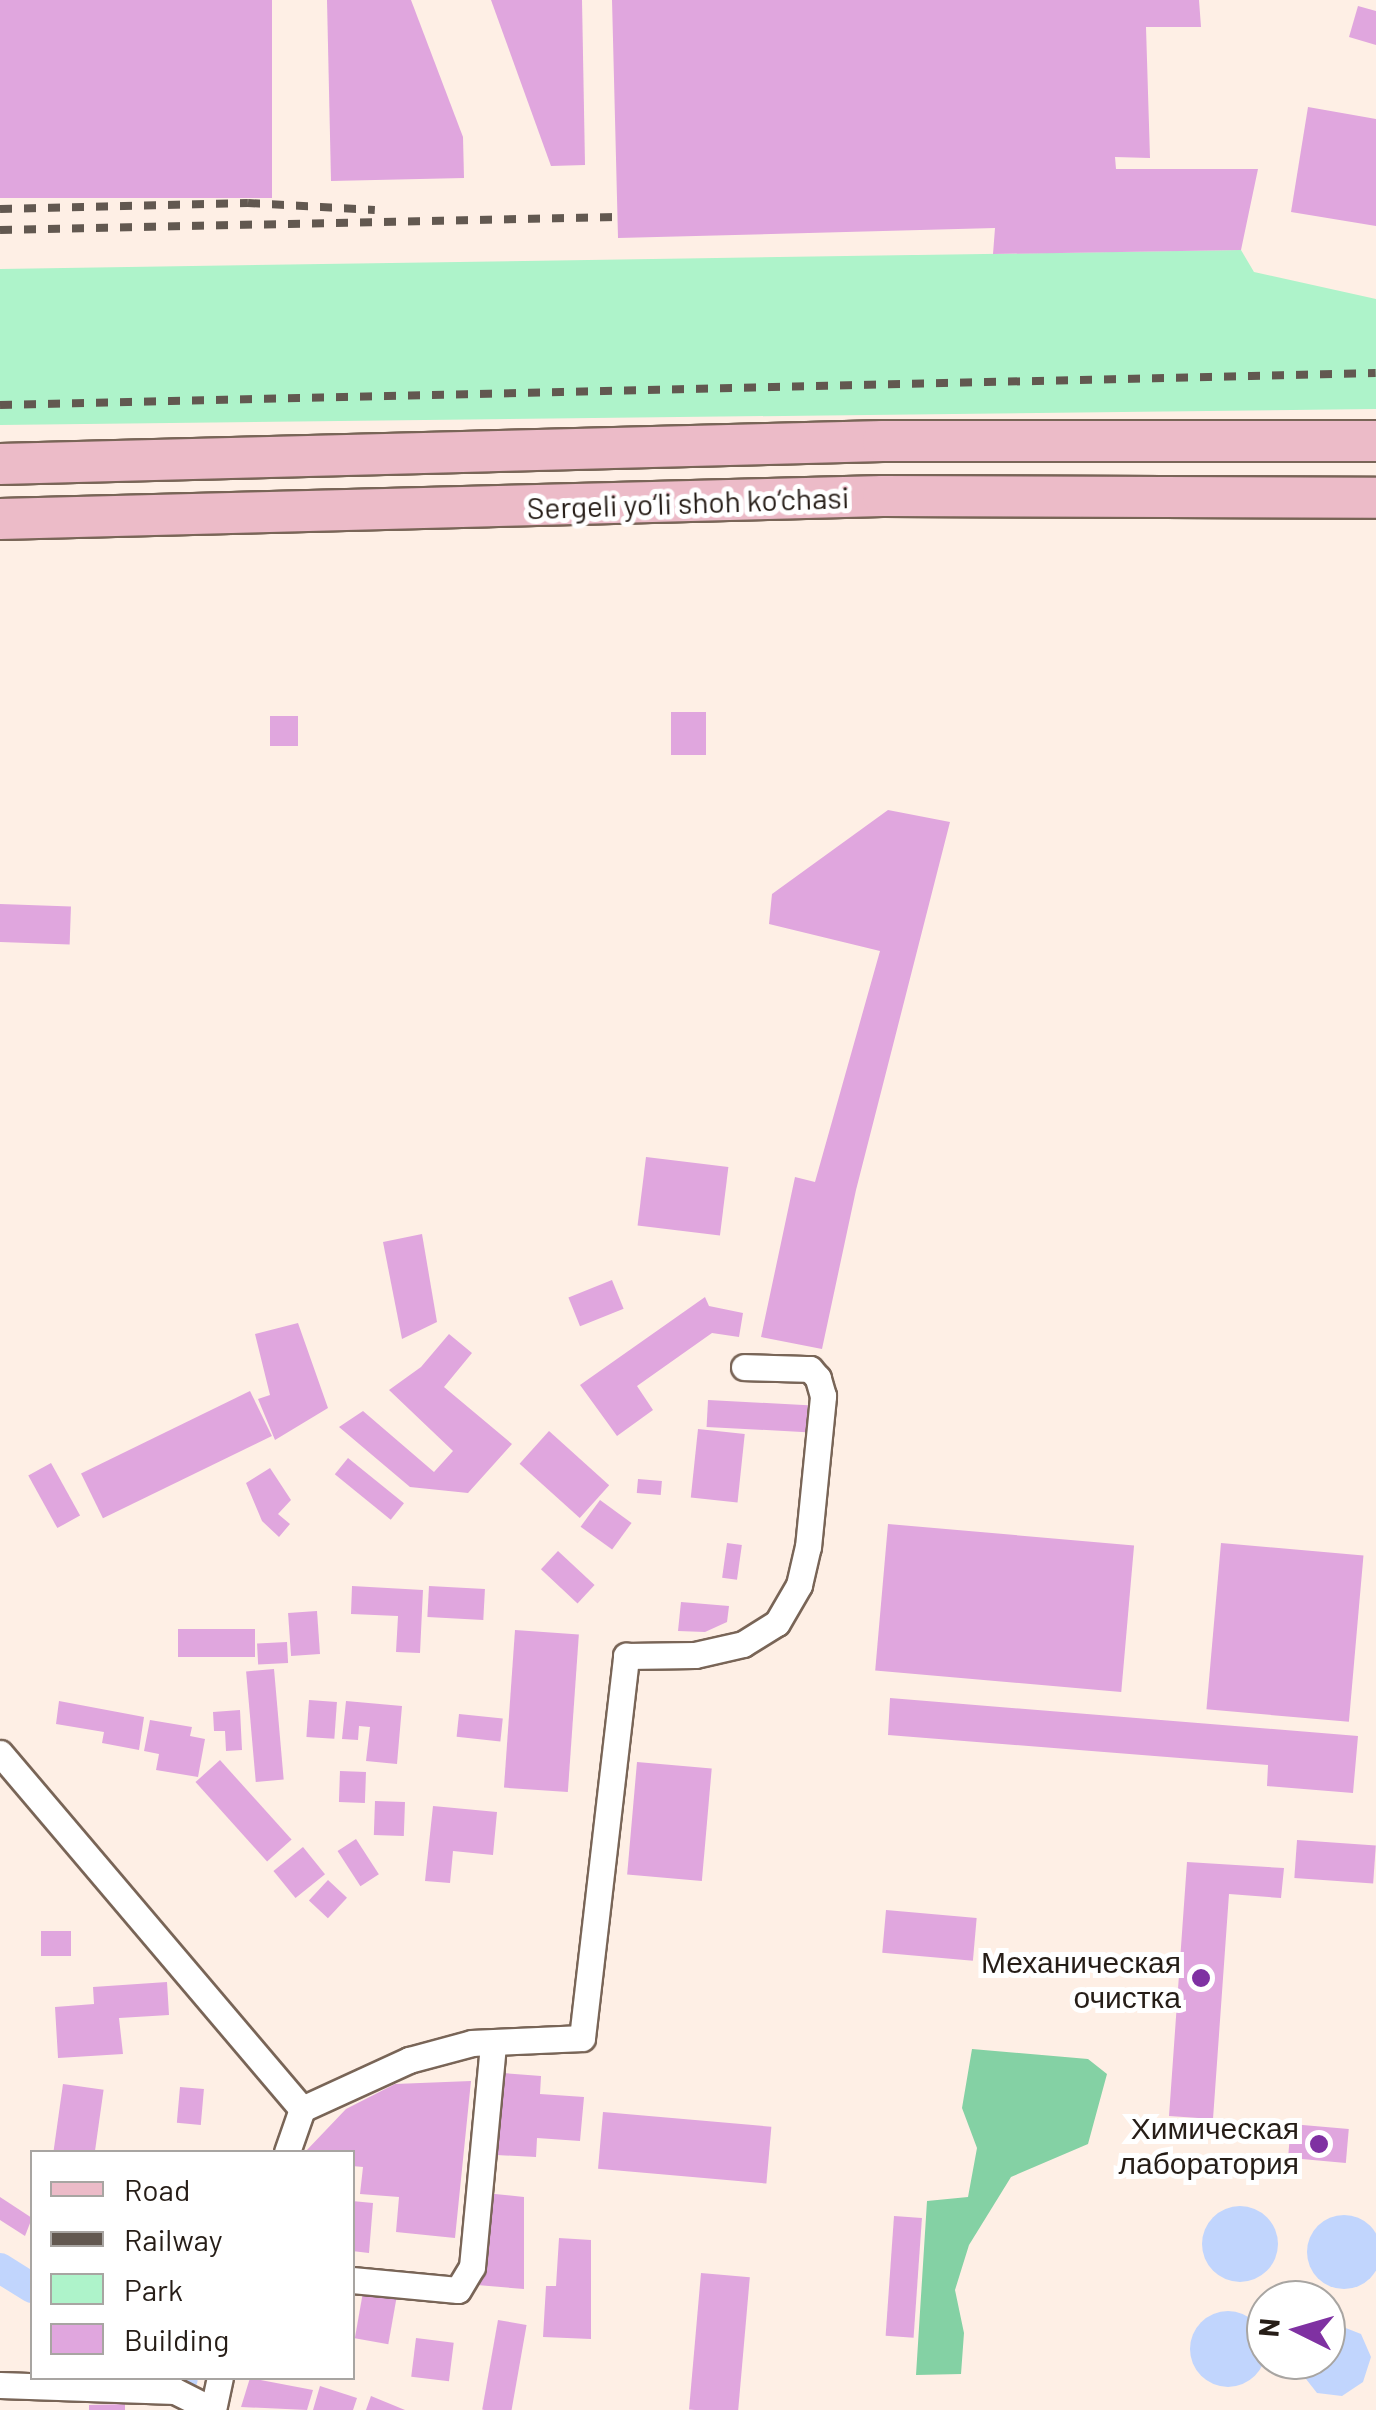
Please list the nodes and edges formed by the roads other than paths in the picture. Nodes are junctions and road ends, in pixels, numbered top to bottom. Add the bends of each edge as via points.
1 (1376, 442) edge
2 (0, 464) edge
3 (1376, 498) edge
4 (0, 518) edge
5 (744, 1367) dead end
6 (0, 1754) edge
7 (493, 2044) junction
8 (302, 2109) junction
9 (288, 2150) edge
10 (355, 2280) edge
11 (220, 2380) edge
12 (0, 2385) edge
13 (213, 2410) edge

1 - 2 main road, Sergeli yo‘li shoh ko‘chasi via 883,441
3 - 4 main road, Sergeli yo‘li shoh ko‘chasi via 883,496
5 - 7 street via 810,1369 823,1396 799,1585 777,1622 743,1644 696,1654 627,1653 582,2038
6 - 8 street
7 - 8 street via 409,2060
7 - 10 street via 472,2267 465,2279 458,2290
8 - 9 street
11 - 13 street
12 - 13 street via 175,2391

